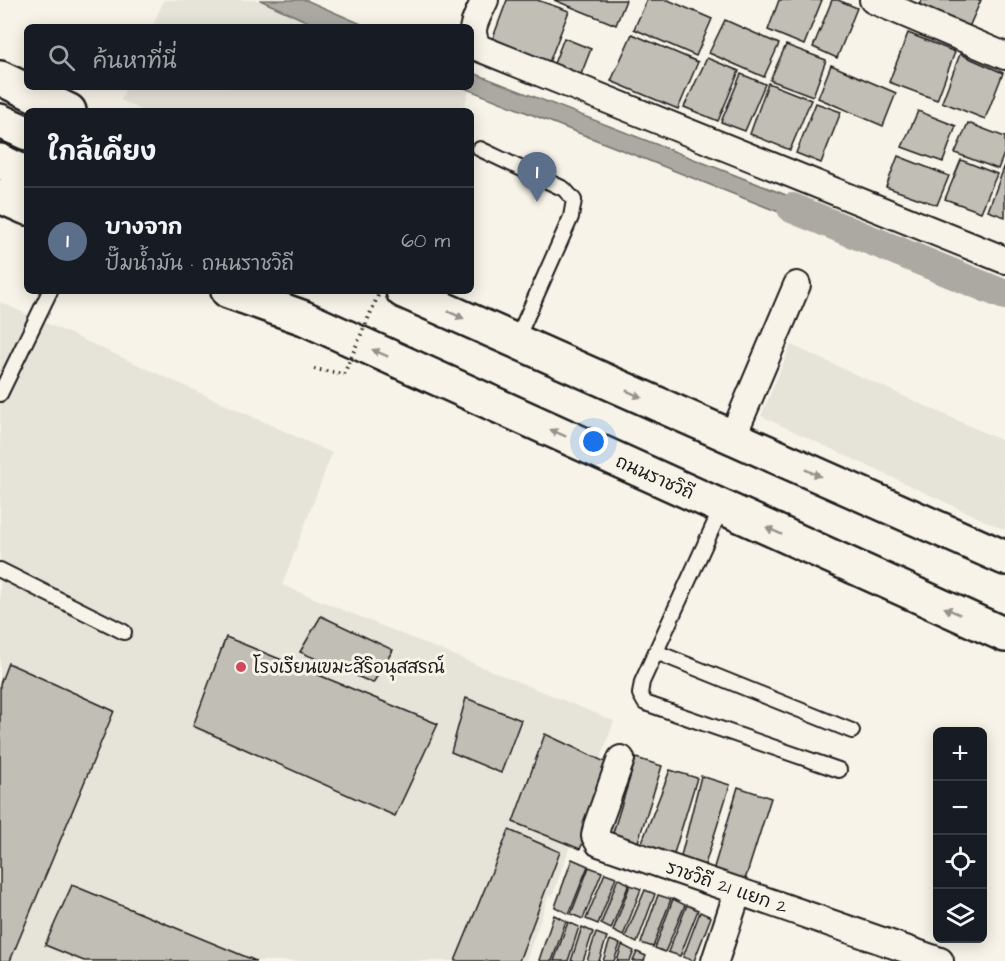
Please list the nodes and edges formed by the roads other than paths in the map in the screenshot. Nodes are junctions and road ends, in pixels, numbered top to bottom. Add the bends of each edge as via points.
1 (485, 0) edge
2 (873, 0) edge
3 (474, 29) edge
4 (474, 41) edge
5 (1005, 56) edge
6 (0, 78) edge
7 (24, 89) edge
8 (25, 90) edge
9 (63, 108) edge
10 (0, 122) edge
11 (24, 132) edge
12 (480, 149) dead end
13 (0, 161) edge
14 (24, 173) edge
15 (0, 196) edge
16 (24, 207) edge
17 (1005, 260) edge
18 (797, 285) dead end
19 (49, 294) edge
20 (236, 294) edge
21 (261, 294) edge
22 (410, 294) edge
23 (304, 318) junction
24 (516, 341) junction
25 (0, 394) edge
26 (732, 438) junction
27 (722, 507) junction
28 (1005, 558) edge
29 (0, 570) edge
30 (123, 632) dead end
31 (1005, 635) edge
32 (656, 652) junction
33 (852, 731) dead end
34 (621, 759) dead end
35 (839, 770) dead end
36 (738, 891) junction
37 (715, 961) edge
38 (940, 961) edge

1 - 3 street
2 - 5 street
4 - 17 street via 479,48
6 - 7 main road
8 - 9 main road
10 - 11 main road
12 - 24 lane via 564,189 574,200 571,217
13 - 14 main road
15 - 16 main road
18 - 26 street
19 - 25 lane
20 - 23 main road, ถนนราชวิถี
21 - 23 main road, ถนนราชวิถี
22 -> 24 main road
27 -> 23 main road, ถนนราชวิถี
24 -> 26 main road
26 -> 28 main road
31 -> 27 main road, ถนนราชวิถี
27 - 32 lane
29 - 30 lane
32 - 33 lane
32 - 35 lane via 642,682 640,694 645,703
34 - 36 street, ราชวิถี 21 แยก 2 via 597,826 595,836 599,843
36 - 37 street
36 - 38 street, ราชวิถี 21 แยก 2

